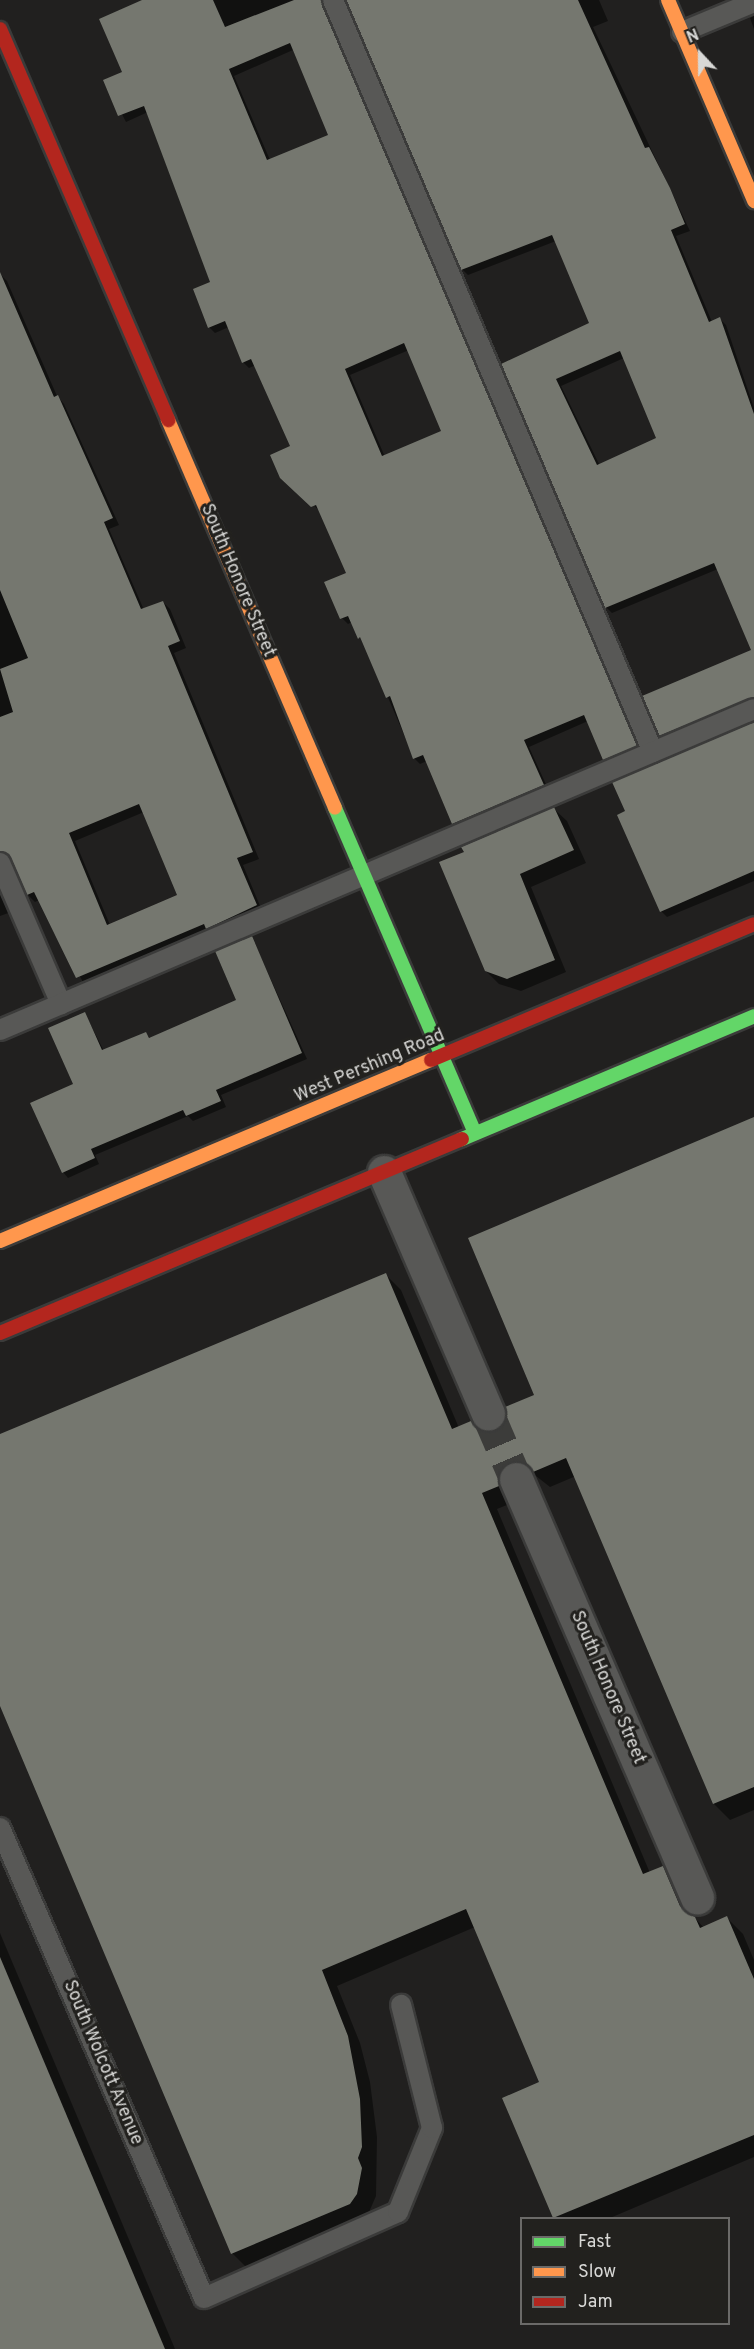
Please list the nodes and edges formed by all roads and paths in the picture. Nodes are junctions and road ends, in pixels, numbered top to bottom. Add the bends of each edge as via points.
1 (333, 0) edge
2 (668, 0) edge
3 (754, 2) edge
4 (0, 28) edge
5 (682, 32) junction
6 (754, 201) edge
7 (754, 709) edge
8 (653, 752) junction
9 (0, 863) edge
10 (364, 875) junction
11 (754, 924) edge
12 (61, 1004) junction
13 (754, 1016) edge
14 (0, 1030) edge
15 (442, 1056) junction
16 (474, 1133) junction
17 (384, 1172) junction
18 (0, 1241) edge
19 (0, 1333) edge
20 (488, 1414) tunnel mouth
21 (516, 1479) tunnel mouth
22 (0, 1828) edge
23 (697, 1898) dead end
24 (401, 2005) dead end

1 - 8 lane
2 - 5 street
3 - 5 lane
4 - 10 street, South Honore Street
5 - 6 street
7 - 8 lane
8 - 10 lane
9 - 12 lane
10 - 12 lane
10 - 15 street, South Honore Street
11 - 15 street, West Pershing Road
12 - 14 lane
13 - 16 street
15 - 16 street, South Honore Street
15 - 18 street, West Pershing Road
16 - 17 street
17 - 19 street
17 - 20 street
21 - 23 street, South Honore Street
22 - 24 lane, South Wolcott Avenue via 204,2298 398,2212 432,2128

